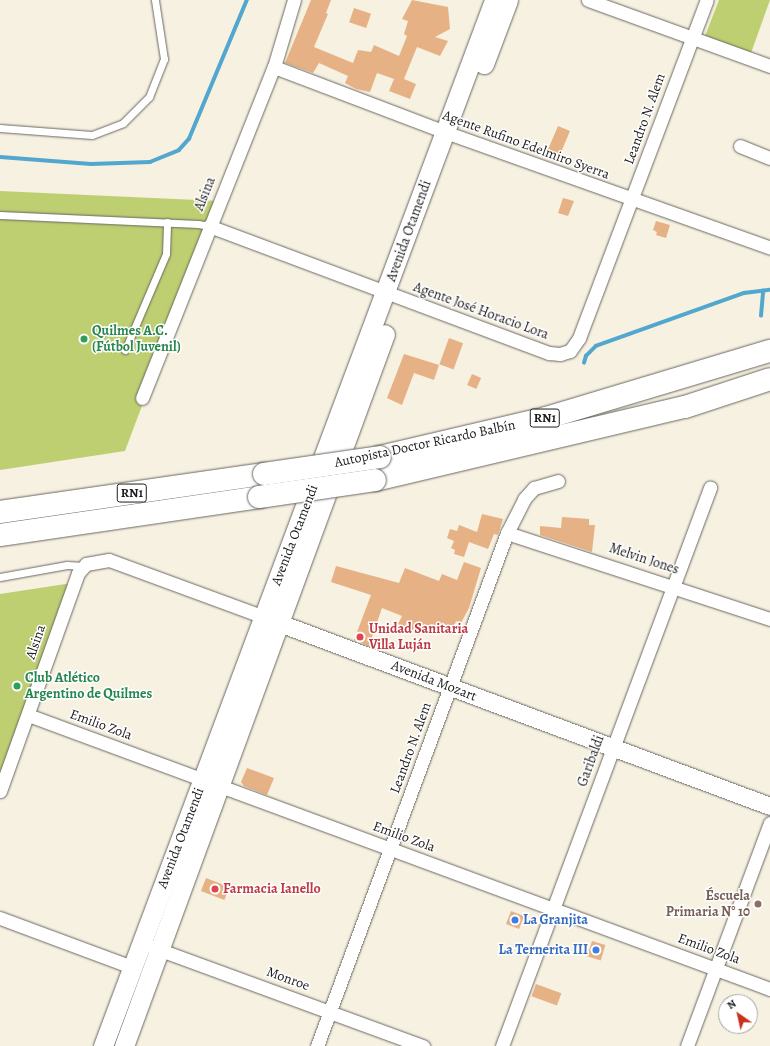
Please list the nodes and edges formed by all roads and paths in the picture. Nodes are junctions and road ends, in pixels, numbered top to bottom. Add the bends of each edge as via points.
1 (155, 0) edge
2 (294, 0) edge
3 (494, 0) edge
4 (508, 0) edge
5 (588, 0) edge
6 (707, 0) edge
7 (692, 39) junction
8 (770, 66) edge
9 (274, 67) junction
10 (0, 128) edge
11 (451, 134) junction
12 (740, 146) dead end
13 (770, 158) edge
14 (632, 200) junction
15 (0, 215) edge
16 (167, 222) junction
17 (209, 226) junction
18 (770, 248) edge
19 (392, 296) junction
20 (579, 338) joint
21 (125, 350) dead end
22 (770, 351) edge
23 (770, 379) edge
24 (770, 386) edge
25 (142, 398) dead end
26 (686, 407) junction
27 (558, 481) dead end
28 (710, 488) dead end
29 (0, 512) edge
30 (507, 533) junction
31 (0, 535) edge
32 (84, 566) junction
33 (0, 577) edge
34 (673, 585) junction
35 (770, 619) edge
36 (272, 620) junction
37 (450, 688) junction
38 (28, 715) junction
39 (613, 747) junction
40 (212, 783) junction
41 (0, 791) edge
42 (770, 806) edge
43 (770, 823) edge
44 (391, 849) junction
45 (553, 909) junction
46 (0, 918) edge
47 (142, 944) junction
48 (160, 950) junction
49 (132, 967) junction
50 (716, 968) junction
51 (770, 989) edge
52 (330, 1011) junction
53 (103, 1046) edge
54 (124, 1046) edge
55 (317, 1046) edge
56 (423, 1046) edge
57 (502, 1046) edge
58 (687, 1046) edge

1 - 10 lane via 164,59 149,96 123,123 92,136
2 - 9 street, Alsina
3 - 11 main road, Avenida Otamendi
4 - 11 main road, Avenida Otamendi
5 - 7 street
6 - 7 street, Leandro N. Alem
7 - 8 street
7 - 14 street, Leandro N. Alem
9 - 11 street, Agente Rufino Edelmiro Syerra
9 - 17 street, Alsina
11 - 14 street, Agente Rufino Edelmiro Syerra
11 - 19 main road, Avenida Otamendi
12 - 13 street
14 - 18 street, Agente Rufino Edelmiro Syerra
14 - 20 street, Leandro N. Alem
15 - 16 lane
16 - 17 lane
16 - 21 lane via 166,254
17 - 19 street, Agente José Horacio Lora
17 - 25 street, Alsina
19 - 20 street, Agente José Horacio Lora via 549,352 560,354 570,351
19 - 36 main road, Avenida Otamendi
22 - 29 highway, Autopista Doctor Ricardo Balbín / RN1, bridge via 546,418 380,457
23 - 26 highway, Autopista Doctor Ricardo Balbín / RN1
24 - 26 highway
26 - 31 highway, Autopista Doctor Ricardo Balbín / RN1, bridge via 375,480
27 - 30 street, Leandro N. Alem via 534,488 524,499
28 - 34 street, Garibaldi
30 - 34 street, Melvin Jones
30 - 37 street, Leandro N. Alem
32 - 33 lane via 68,566
32 - 36 street, Avenida Mozart via 98,560 109,560
32 - 38 street, Alsina via 78,573
34 - 35 street, Melvin Jones
34 - 39 street, Garibaldi
36 - 37 street, Avenida Mozart
36 - 40 main road, Avenida Otamendi
37 - 39 street, Avenida Mozart
37 - 44 street, Leandro N. Alem
38 - 40 street, Emilio Zola
38 - 41 street, Alsina
39 - 42 street, Avenida Mozart
39 - 45 street, Garibaldi
40 - 44 street, Emilio Zola
40 - 47 main road, Avenida Otamendi
40 - 48 main road, Avenida Otamendi
43 - 50 street
44 - 45 street, Emilio Zola
44 - 52 street, Leandro N. Alem
45 - 50 street, Emilio Zola
45 - 57 street, Garibaldi
46 - 49 street
47 - 48 street, Monroe
47 - 49 main road, Avenida Otamendi
48 - 52 street, Monroe
48 - 54 main road, Avenida Otamendi
49 - 53 main road, Avenida Otamendi
50 - 51 street, Emilio Zola
50 - 58 street
52 - 55 street, Leandro N. Alem
52 - 56 street, Monroe

